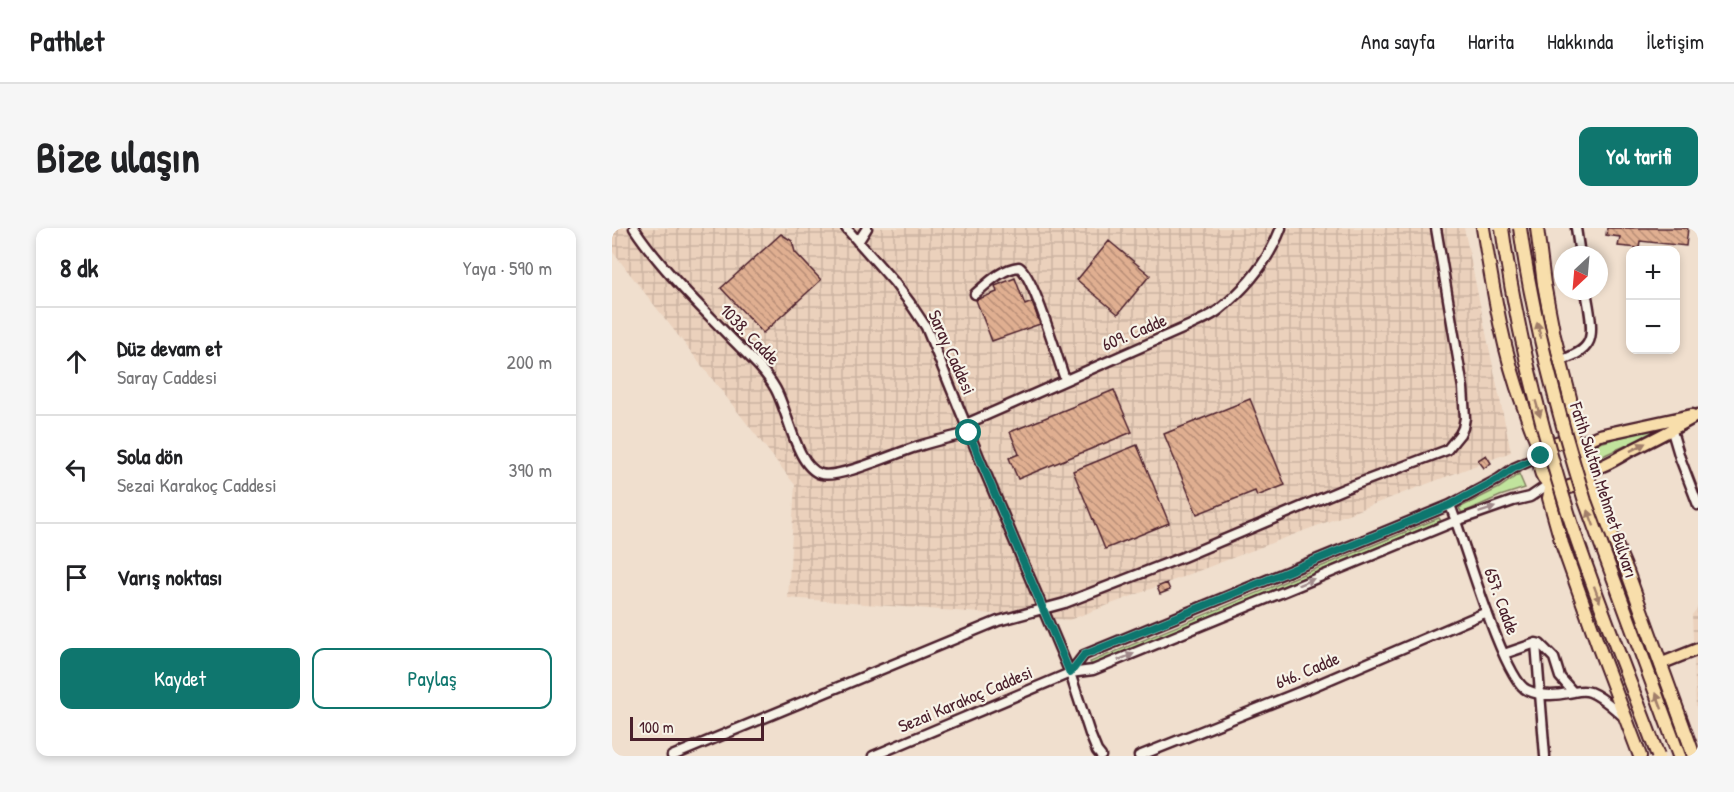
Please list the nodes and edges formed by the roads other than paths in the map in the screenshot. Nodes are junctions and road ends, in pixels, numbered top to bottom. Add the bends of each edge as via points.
1 (634, 228) edge
2 (846, 228) edge
3 (867, 228) edge
4 (1281, 228) edge
5 (1436, 228) edge
6 (1483, 228) edge
7 (1502, 228) edge
8 (1520, 228) edge
9 (1537, 228) edge
10 (1576, 228) edge
11 (858, 242) junction
12 (1579, 246) edge
13 (975, 294) dead end
14 (1587, 300) edge
15 (1560, 361) junction
16 (1065, 379) junction
17 (1698, 415) edge
18 (967, 428) junction
19 (1672, 431) junction
20 (1575, 445) junction
21 (1542, 454) junction
22 (1585, 473) junction
23 (821, 474) joint
24 (1550, 485) junction
25 (1450, 505) junction
26 (1698, 505) edge
27 (1456, 521) junction
28 (1042, 608) junction
29 (1487, 612) junction
30 (1536, 643) junction
31 (1698, 649) edge
32 (1504, 654) junction
33 (1660, 664) junction
34 (1070, 673) junction
35 (1573, 692) junction
36 (1540, 694) junction
37 (1626, 718) junction
38 (672, 756) edge
39 (873, 756) edge
40 (1101, 756) edge
41 (1139, 756) edge
42 (1545, 756) edge
43 (1640, 756) edge
44 (1658, 756) edge
45 (1679, 756) edge
46 (1694, 756) edge

1 - 23 street, 1038. Cadde via 647,247 766,374 777,390 800,455
2 - 11 street, Saray Caddesi
3 - 11 street
4 - 16 street, 609. Cadde via 1272,250 1254,275 1219,310
5 - 28 street via 1465,418 1460,435 1447,450 1183,557 1065,603
6 - 21 highway via 1506,353
7 -> 44 highway, Fatih Sultan Mehmet Bulvarı, bridge via 1512,299 1553,461 1585,560
45 -> 8 highway, Fatih Sultan Mehmet Bulvarı, bridge via 1573,462 1533,306
9 - 15 highway
10 - 12 street
11 - 18 street, Saray Caddesi via 894,282 926,327
13 - 16 street via 1007,270 1023,270
14 - 15 street via 1589,343
15 - 20 highway via 1570,398
16 - 18 street, 609. Cadde
17 - 19 main road
17 - 20 main road via 1653,422
18 - 23 street, 609. Cadde via 854,469
18 - 28 street, Saray Caddesi
22 -> 19 main road
19 - 26 street
20 - 21 highway via 1555,443
20 - 22 highway via 1585,457
21 - 24 highway via 1539,466
21 - 25 street, Sezai Karakoç Caddesi
22 - 24 highway via 1570,487
22 - 33 highway
27 -> 24 street, Sezai Karakoç Caddesi via 1530,497
24 - 37 highway via 1549,498 1562,544
25 - 27 street, 657. Cadde
25 - 34 street, Sezai Karakoç Caddesi via 1084,655
27 - 29 street, 657. Cadde
34 -> 27 street, Sezai Karakoç Caddesi via 1093,670
28 - 34 street, Saray Caddesi
28 - 38 street via 998,621
29 - 32 street, 657. Cadde
29 - 41 street, 646. Cadde
30 - 32 street
30 - 35 street via 1554,658 1560,677
30 - 36 street
31 - 33 main road
32 - 36 street, 657. Cadde via 1521,686
33 - 46 highway
34 - 39 street, Sezai Karakoç Caddesi
34 - 40 street, Saray Caddesi
35 - 36 street
35 - 37 street via 1590,692
36 - 42 street
37 - 43 highway

